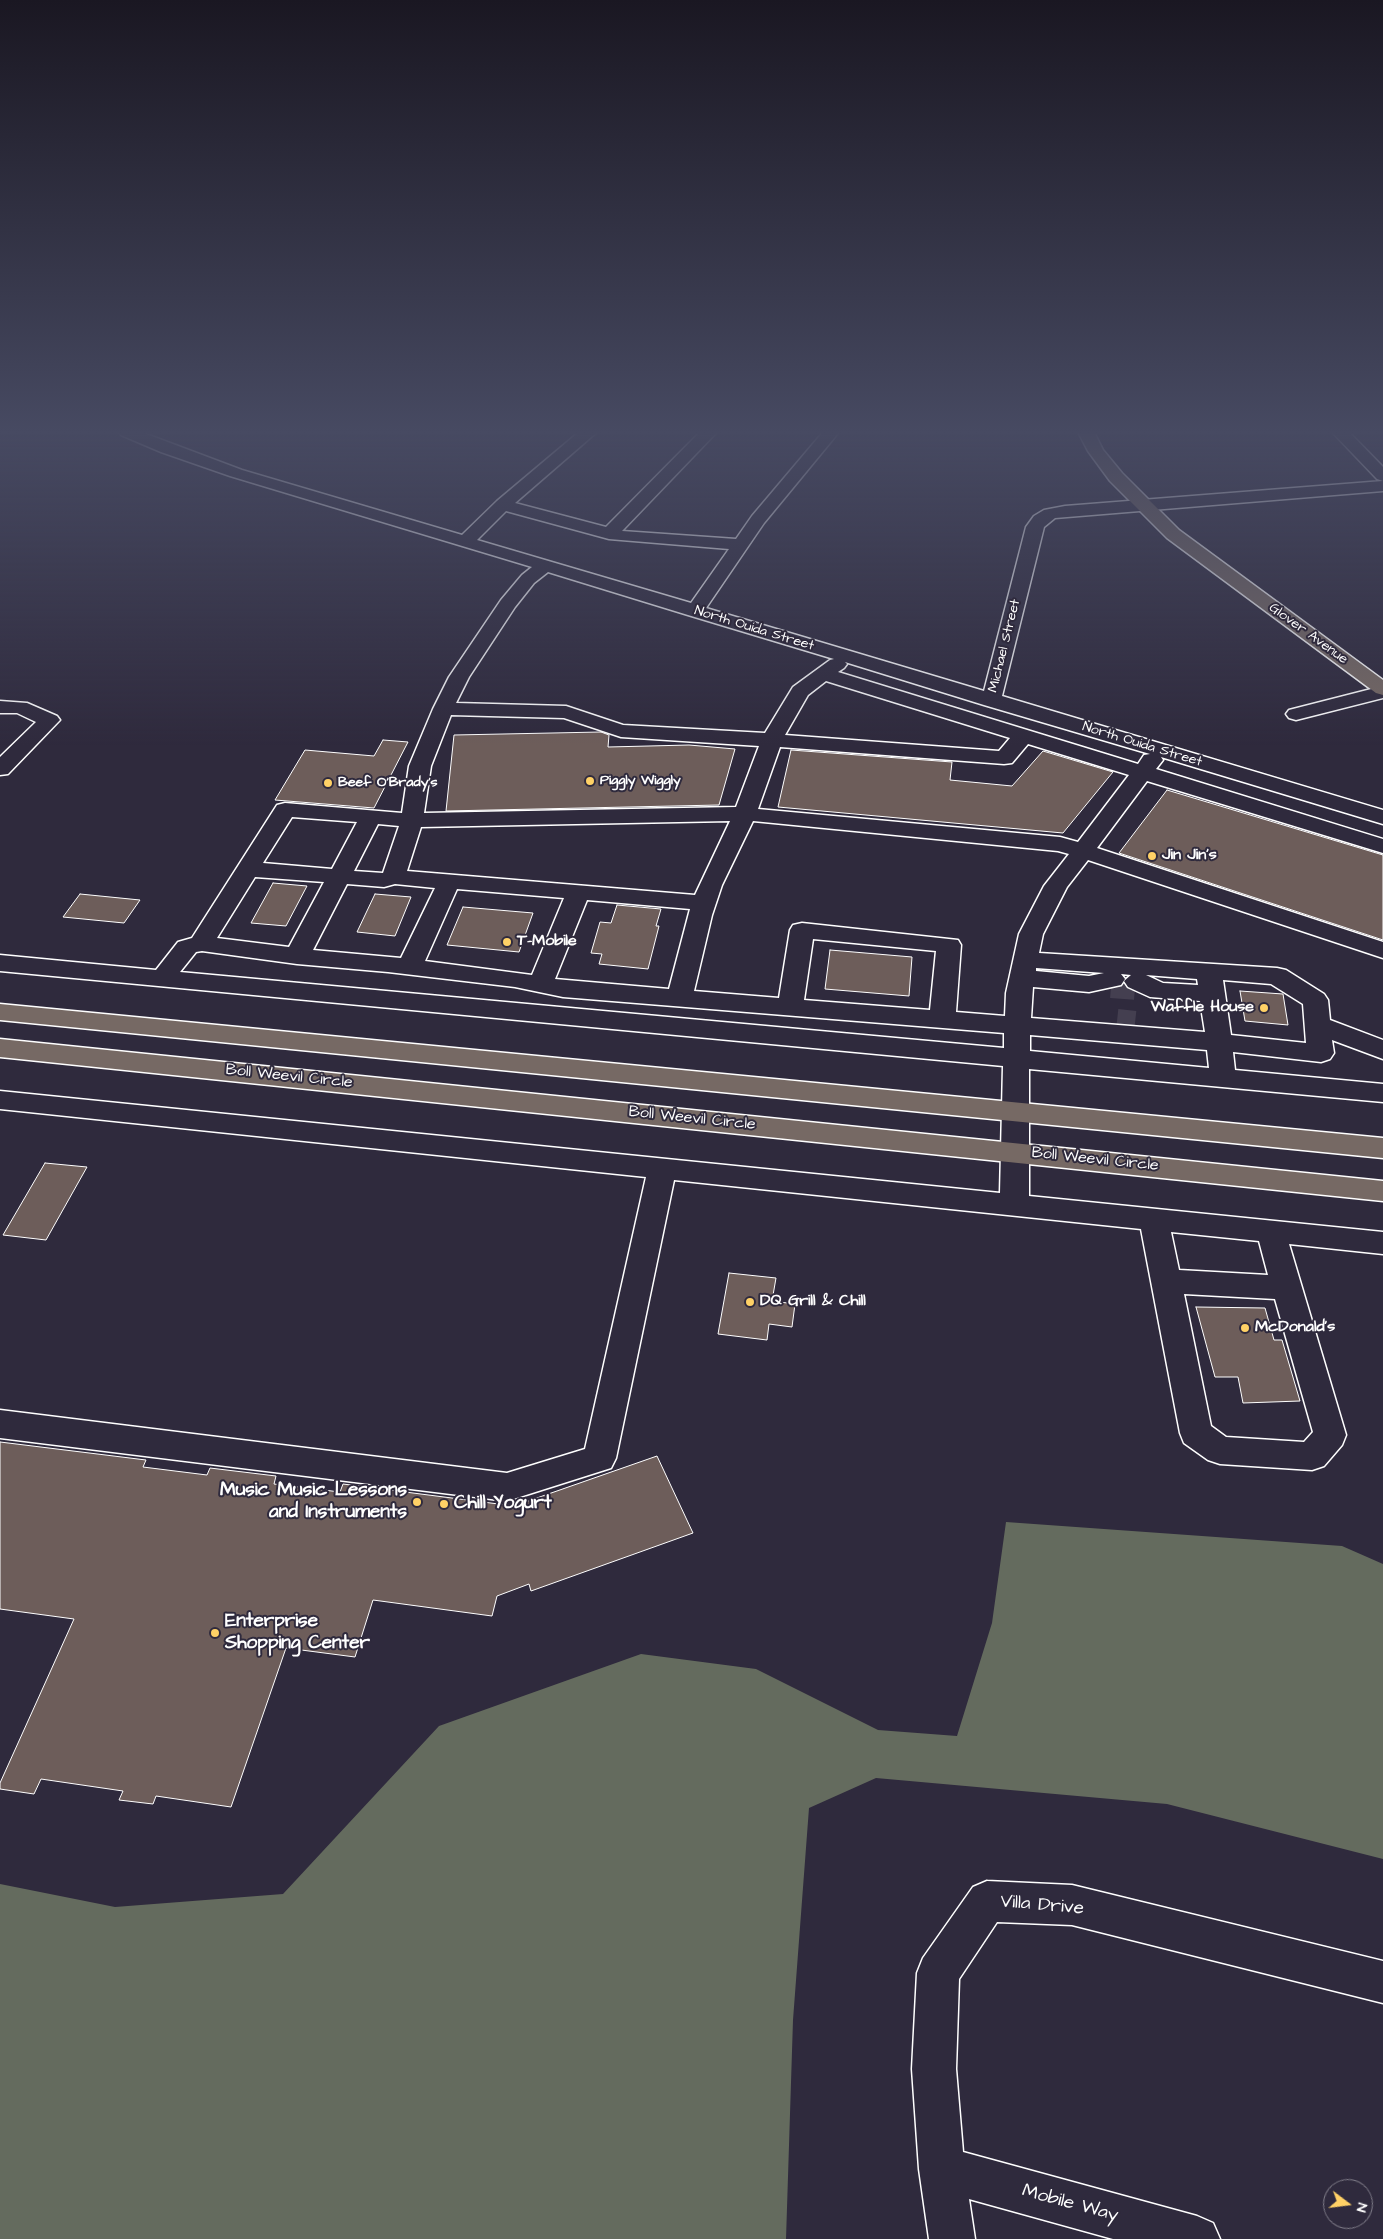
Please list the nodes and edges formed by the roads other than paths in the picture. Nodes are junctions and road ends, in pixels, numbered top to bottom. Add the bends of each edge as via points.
1 (447, 536) edge
2 (471, 536) edge
3 (627, 536) edge
4 (747, 536) edge
5 (1033, 536) edge
6 (1175, 536) edge
7 (465, 542) junction
8 (741, 545) junction
9 (545, 566) junction
10 (694, 611) junction
11 (846, 657) junction
12 (823, 674) junction
13 (1383, 691) edge
14 (992, 701) junction
15 (0, 707) edge
16 (442, 709) junction
17 (1296, 714) dead end
18 (1024, 736) junction
19 (772, 740) junction
20 (1159, 751) junction
21 (0, 769) edge
22 (1142, 772) junction
23 (745, 814) junction
24 (1383, 817) edge
25 (370, 818) junction
26 (412, 820) junction
27 (1383, 846) edge
28 (1083, 850) junction
29 (248, 869) junction
30 (393, 877) junction
31 (338, 878) junction
32 (449, 882) junction
33 (578, 893) junction
34 (704, 903) junction
35 (202, 943) junction
36 (1383, 950) edge
37 (297, 956) junction
38 (0, 963) edge
39 (399, 965) junction
40 (1024, 969) junction
41 (162, 979) junction
42 (540, 984) junction
43 (1211, 984) junction
44 (1106, 985) tunnel mouth
45 (1143, 988) tunnel mouth
46 (634, 995) junction
47 (680, 998) junction
48 (369, 999) junction
49 (790, 1007) junction
50 (0, 1012) edge
51 (942, 1020) junction
52 (1018, 1020) junction
53 (625, 1023) junction
54 (1317, 1025) junction
55 (1218, 1035) junction
56 (0, 1048) edge
57 (1383, 1050) edge
58 (1016, 1059) junction
59 (1223, 1078) junction
60 (1383, 1093) edge
61 (0, 1100) edge
62 (1014, 1112) junction
63 (1383, 1148) edge
64 (1014, 1151) junction
65 (662, 1169) junction
66 (1383, 1191) edge
67 (1015, 1206) junction
68 (1154, 1220) junction
69 (1272, 1232) junction
70 (1383, 1243) edge
71 (1166, 1281) junction
72 (1288, 1288) junction
73 (0, 1424) edge
74 (1383, 1982) edge
75 (942, 2169) junction
76 (952, 2239) edge
77 (1197, 2239) edge

1 - 7 street, North Ouida Street
2 - 7 street
3 - 8 street
4 - 8 street
5 - 14 street, Michael Street
6 - 13 main road, Glover Avenue
7 - 9 street, North Ouida Street
8 - 10 street
9 - 10 street, North Ouida Street
9 - 16 street via 528,579 508,604 459,677
10 - 11 street, North Ouida Street
11 - 12 street
11 - 14 street, North Ouida Street
12 - 18 street
12 - 19 street via 800,691
13 - 17 street
14 - 20 street, North Ouida Street
15 - 21 street via 20,707 50,720
16 - 19 street via 566,712 621,731
16 - 26 street via 420,766
18 - 19 street via 1004,758
18 - 22 street
19 - 23 street
20 - 22 street
20 - 24 street, North Ouida Street
22 - 27 street
22 - 28 street
23 - 26 street
23 - 28 street via 1060,844
23 - 34 street
25 - 26 street
25 - 29 street via 285,810
25 - 31 street
26 - 30 street
28 - 36 street
28 - 40 street via 1056,886 1031,934
29 - 31 street
29 - 35 street
30 - 31 street via 384,880
30 - 32 street
31 - 37 street
32 - 33 street
32 - 39 street
33 - 34 street
33 - 42 street
34 - 47 street
35 - 37 street
35 - 41 street via 187,947
37 - 39 street
38 - 41 street
39 - 42 street
39 - 48 street
40 - 43 street
40 - 44 street
40 - 52 street
41 - 48 street
42 - 46 street via 563,990
43 - 45 street
43 - 54 street via 1277,976 1315,1000
43 - 55 street
46 - 47 street
46 - 53 street
47 - 49 street
48 - 53 street
49 - 51 street
49 - 51 street via 802,930 949,945
50 - 62 main road
51 - 52 street
52 - 55 street
52 - 55 street via 1126,1022
52 - 58 street
53 - 58 street
54 - 55 street via 1321,1053
54 - 57 street
55 - 59 street
56 - 64 main road, Boll Weevil Circle
58 - 59 street
58 - 62 street
59 - 60 street
61 - 65 street
62 - 63 main road
62 - 64 street
64 - 66 main road, Boll Weevil Circle
64 - 67 street
65 - 67 street
65 - 73 street via 599,1458 507,1487
67 - 68 street
68 - 69 street
68 - 71 street
69 - 70 street
69 - 72 street
71 - 72 street
71 - 72 street via 1196,1433 1220,1450 1312,1456 1330,1435
74 - 75 street, Villa Drive via 1072,1905 987,1901 938,1973 934,2069
75 - 76 street, Villa Drive
75 - 77 street, Mobile Way

